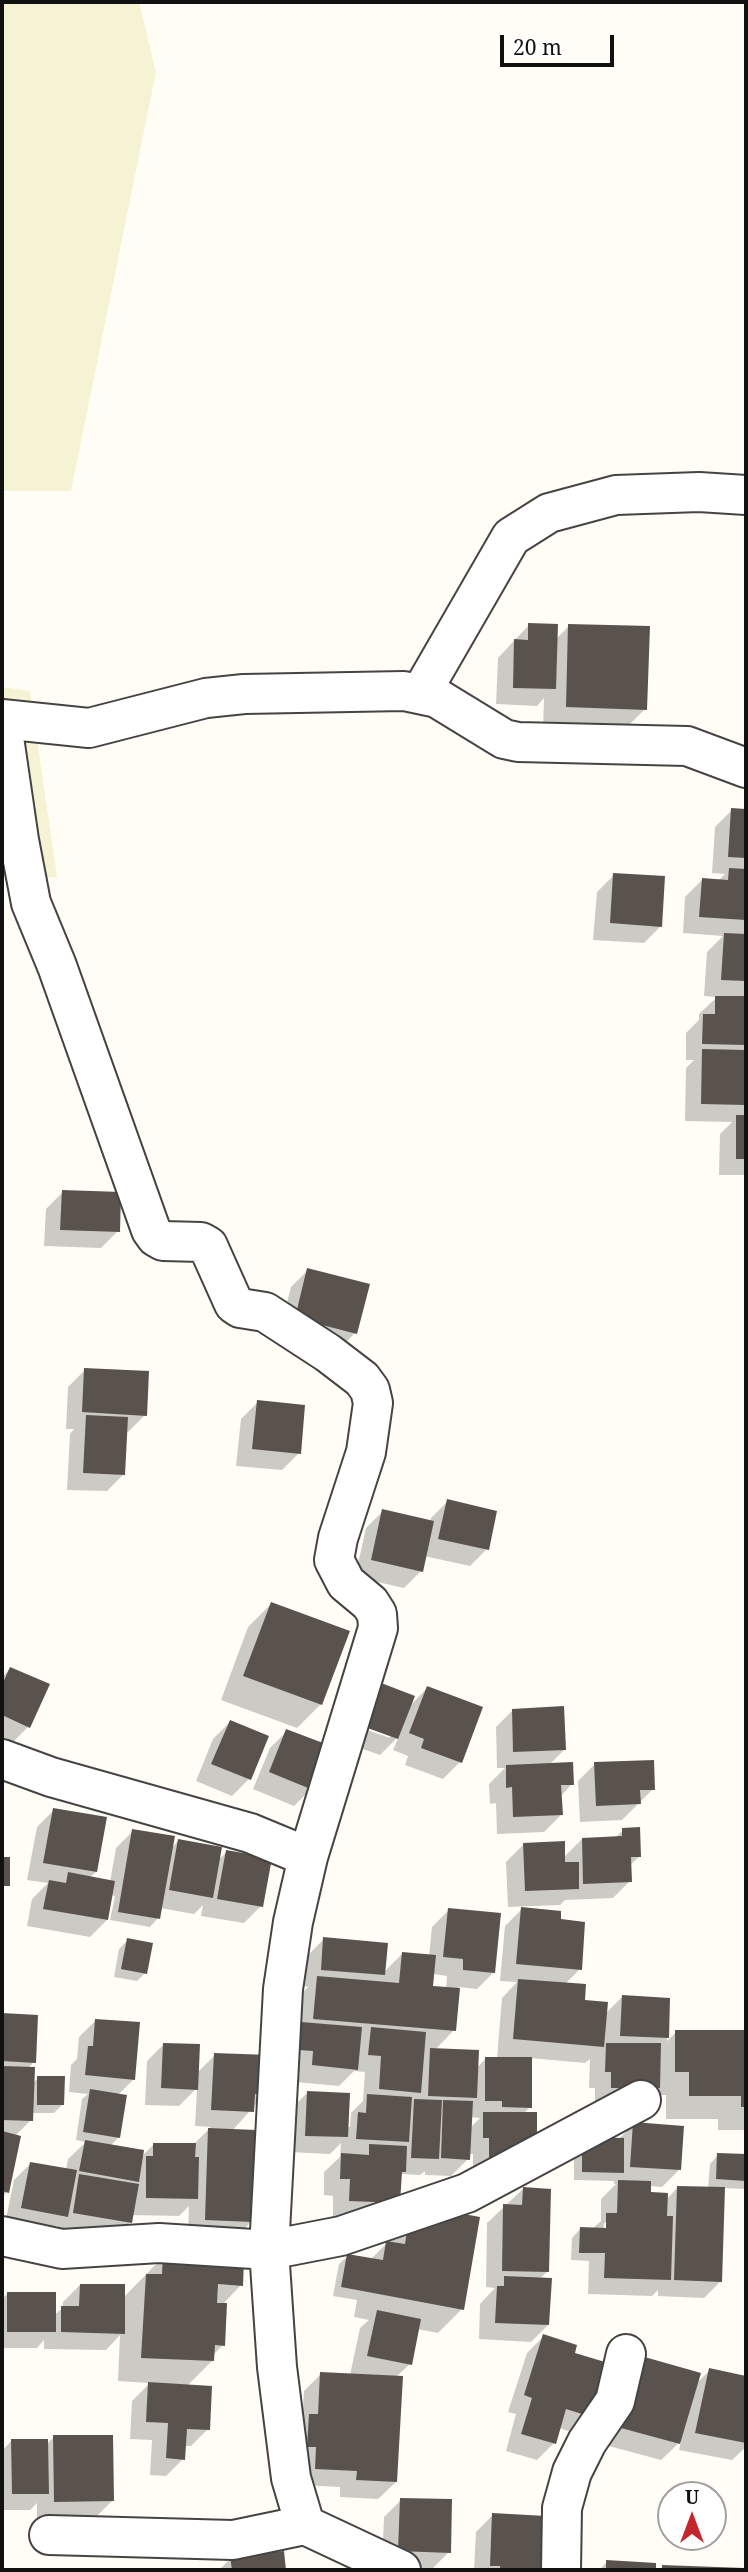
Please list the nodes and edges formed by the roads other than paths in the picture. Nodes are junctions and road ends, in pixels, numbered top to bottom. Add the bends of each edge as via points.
1 (746, 495) edge
2 (421, 693) junction
3 (2, 722) edge
4 (746, 768) edge
5 (2, 1759) edge
6 (308, 1857) junction
7 (641, 2099) dead end
8 (2, 2236) edge
9 (268, 2250) junction
10 (626, 2354) dead end
11 (305, 2525) junction
12 (49, 2535) dead end
13 (401, 2570) edge
14 (561, 2570) edge

1 - 2 street via 616,495 549,513 511,537
2 - 3 street via 206,698 89,728
2 - 4 street via 504,739 687,746
3 - 6 street via 32,902 151,1230 163,1241 208,1246 234,1304 265,1312 328,1353 370,1390 369,1438 334,1560 346,1583 370,1603 378,1628
5 - 6 street via 250,1833
6 - 9 street via 283,1989
7 - 9 street via 467,2193 360,2231
8 - 9 street via 62,2249 159,2243
9 - 11 street via 291,2479
10 - 14 street via 615,2401 572,2472 562,2508
11 - 12 street via 233,2540
11 - 13 street

